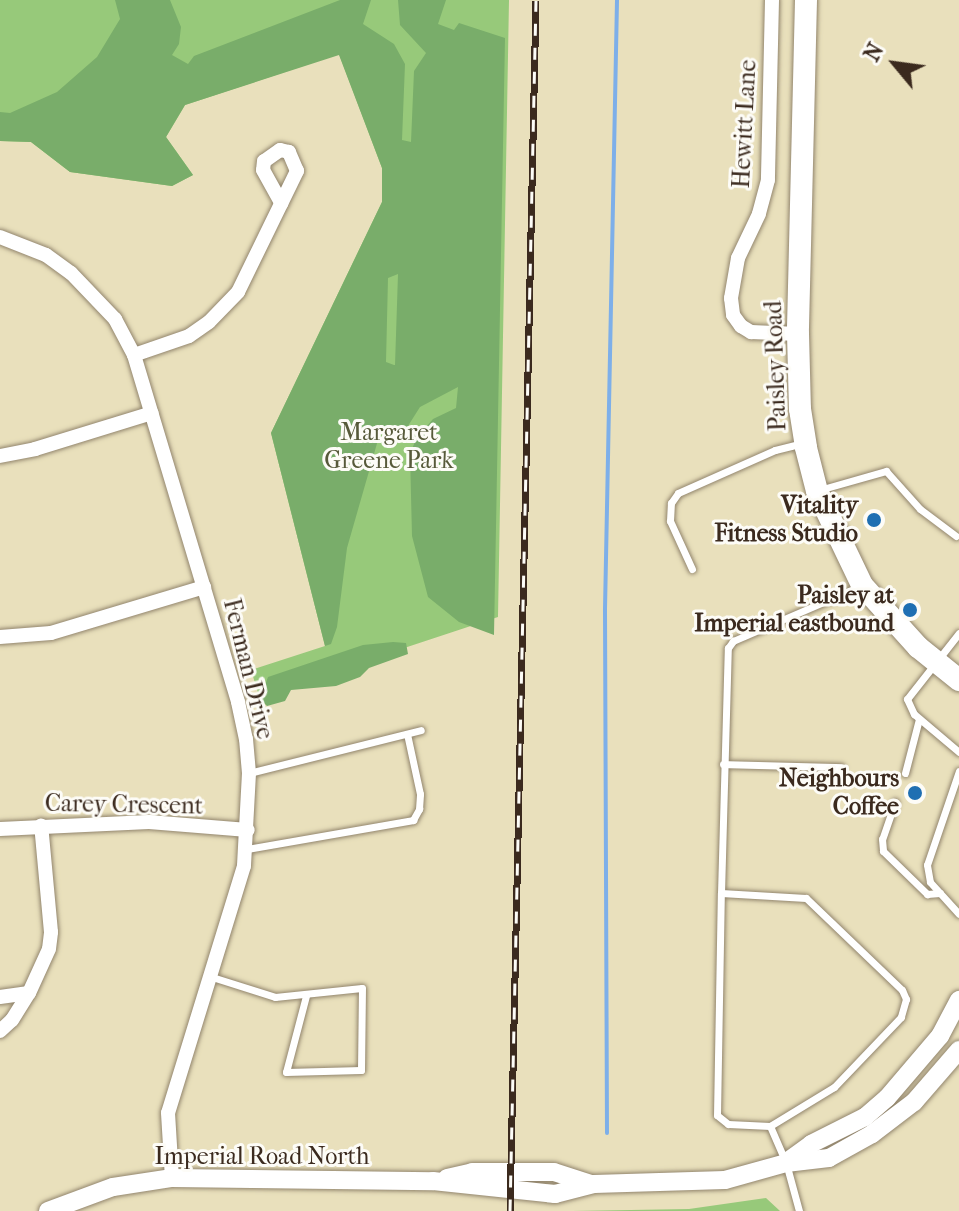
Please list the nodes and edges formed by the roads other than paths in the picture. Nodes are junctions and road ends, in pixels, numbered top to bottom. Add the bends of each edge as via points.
1 (772, 0) edge
2 (806, 0) edge
3 (281, 203) dead end
4 (0, 237) edge
5 (798, 334) junction
6 (134, 355) junction
7 (152, 413) junction
8 (805, 443) junction
9 (0, 456) edge
10 (817, 491) junction
11 (956, 536) dead end
12 (692, 569) dead end
13 (862, 585) junction
14 (204, 587) junction
15 (959, 633) edge
16 (0, 637) edge
17 (935, 661) junction
18 (958, 682) edge
19 (919, 719) junction
20 (421, 730) dead end
21 (407, 734) junction
22 (959, 752) edge
23 (723, 764) junction
24 (841, 767) dead end
25 (959, 771) edge
26 (249, 773) junction
27 (905, 773) dead end
28 (895, 802) dead end
29 (41, 825) junction
30 (0, 829) edge
31 (248, 830) junction
32 (247, 849) junction
33 (721, 893) junction
34 (940, 893) junction
35 (959, 914) edge
36 (212, 977) junction
37 (29, 993) junction
38 (306, 996) junction
39 (0, 997) edge
40 (959, 1000) edge
41 (0, 1031) edge
42 (940, 1036) junction
43 (959, 1051) edge
44 (770, 1126) junction
45 (786, 1163) junction
46 (172, 1178) junction
47 (59, 1209) edge
48 (799, 1211) edge

1 - 5 street, Hewitt Lane via 768,180 738,258 731,298 733,315 751,332
2 - 5 main road, Paisley Road
3 - 6 street via 248,275 225,308 189,336
4 - 6 street, Ferman Drive via 46,255 71,273 115,319
5 - 8 main road, Paisley Road
6 - 7 street, Ferman Drive
7 - 9 street
7 - 14 street, Ferman Drive
8 - 10 main road, Paisley Road
8 - 12 lane via 775,450 678,493 670,521
10 - 11 lane via 886,471 920,509
10 - 13 main road, Paisley Road
13 - 17 main road, Paisley Road
13 - 23 lane via 733,641 728,648
14 - 16 street via 51,633
14 - 26 street, Ferman Drive via 238,702
15 - 17 lane
17 - 18 main road, Paisley Road
17 - 19 lane via 907,699
19 - 22 lane
19 - 27 lane
20 - 21 lane
21 - 26 lane
21 - 32 lane via 420,794 413,820
23 - 24 lane
23 - 33 lane
25 - 34 lane via 927,865 930,882
26 - 31 street, Ferman Drive
28 - 34 lane via 883,851 927,894
29 - 30 street, Carey Crescent
29 - 31 street, Carey Crescent via 149,822
29 - 37 street via 51,932 44,965
31 - 32 street, Ferman Drive
32 - 36 street, Ferman Drive
33 - 44 lane via 717,1115 728,1124
33 - 44 lane via 806,898 906,999 901,1017 834,1087
34 - 35 lane
36 - 38 lane via 275,997
36 - 46 street, Ferman Drive via 168,1113
37 - 39 street
37 - 41 street
38 - 38 lane via 286,1072 361,1070 362,988
40 - 42 street
42 - 43 lane
42 - 45 street via 908,1077 865,1117
43 - 45 street via 914,1102 872,1134 829,1158
44 - 45 lane
45 - 46 street, Imperial Road North via 713,1182 594,1184 555,1194 433,1181
45 - 48 lane
46 - 47 street, Imperial Road North via 113,1187

